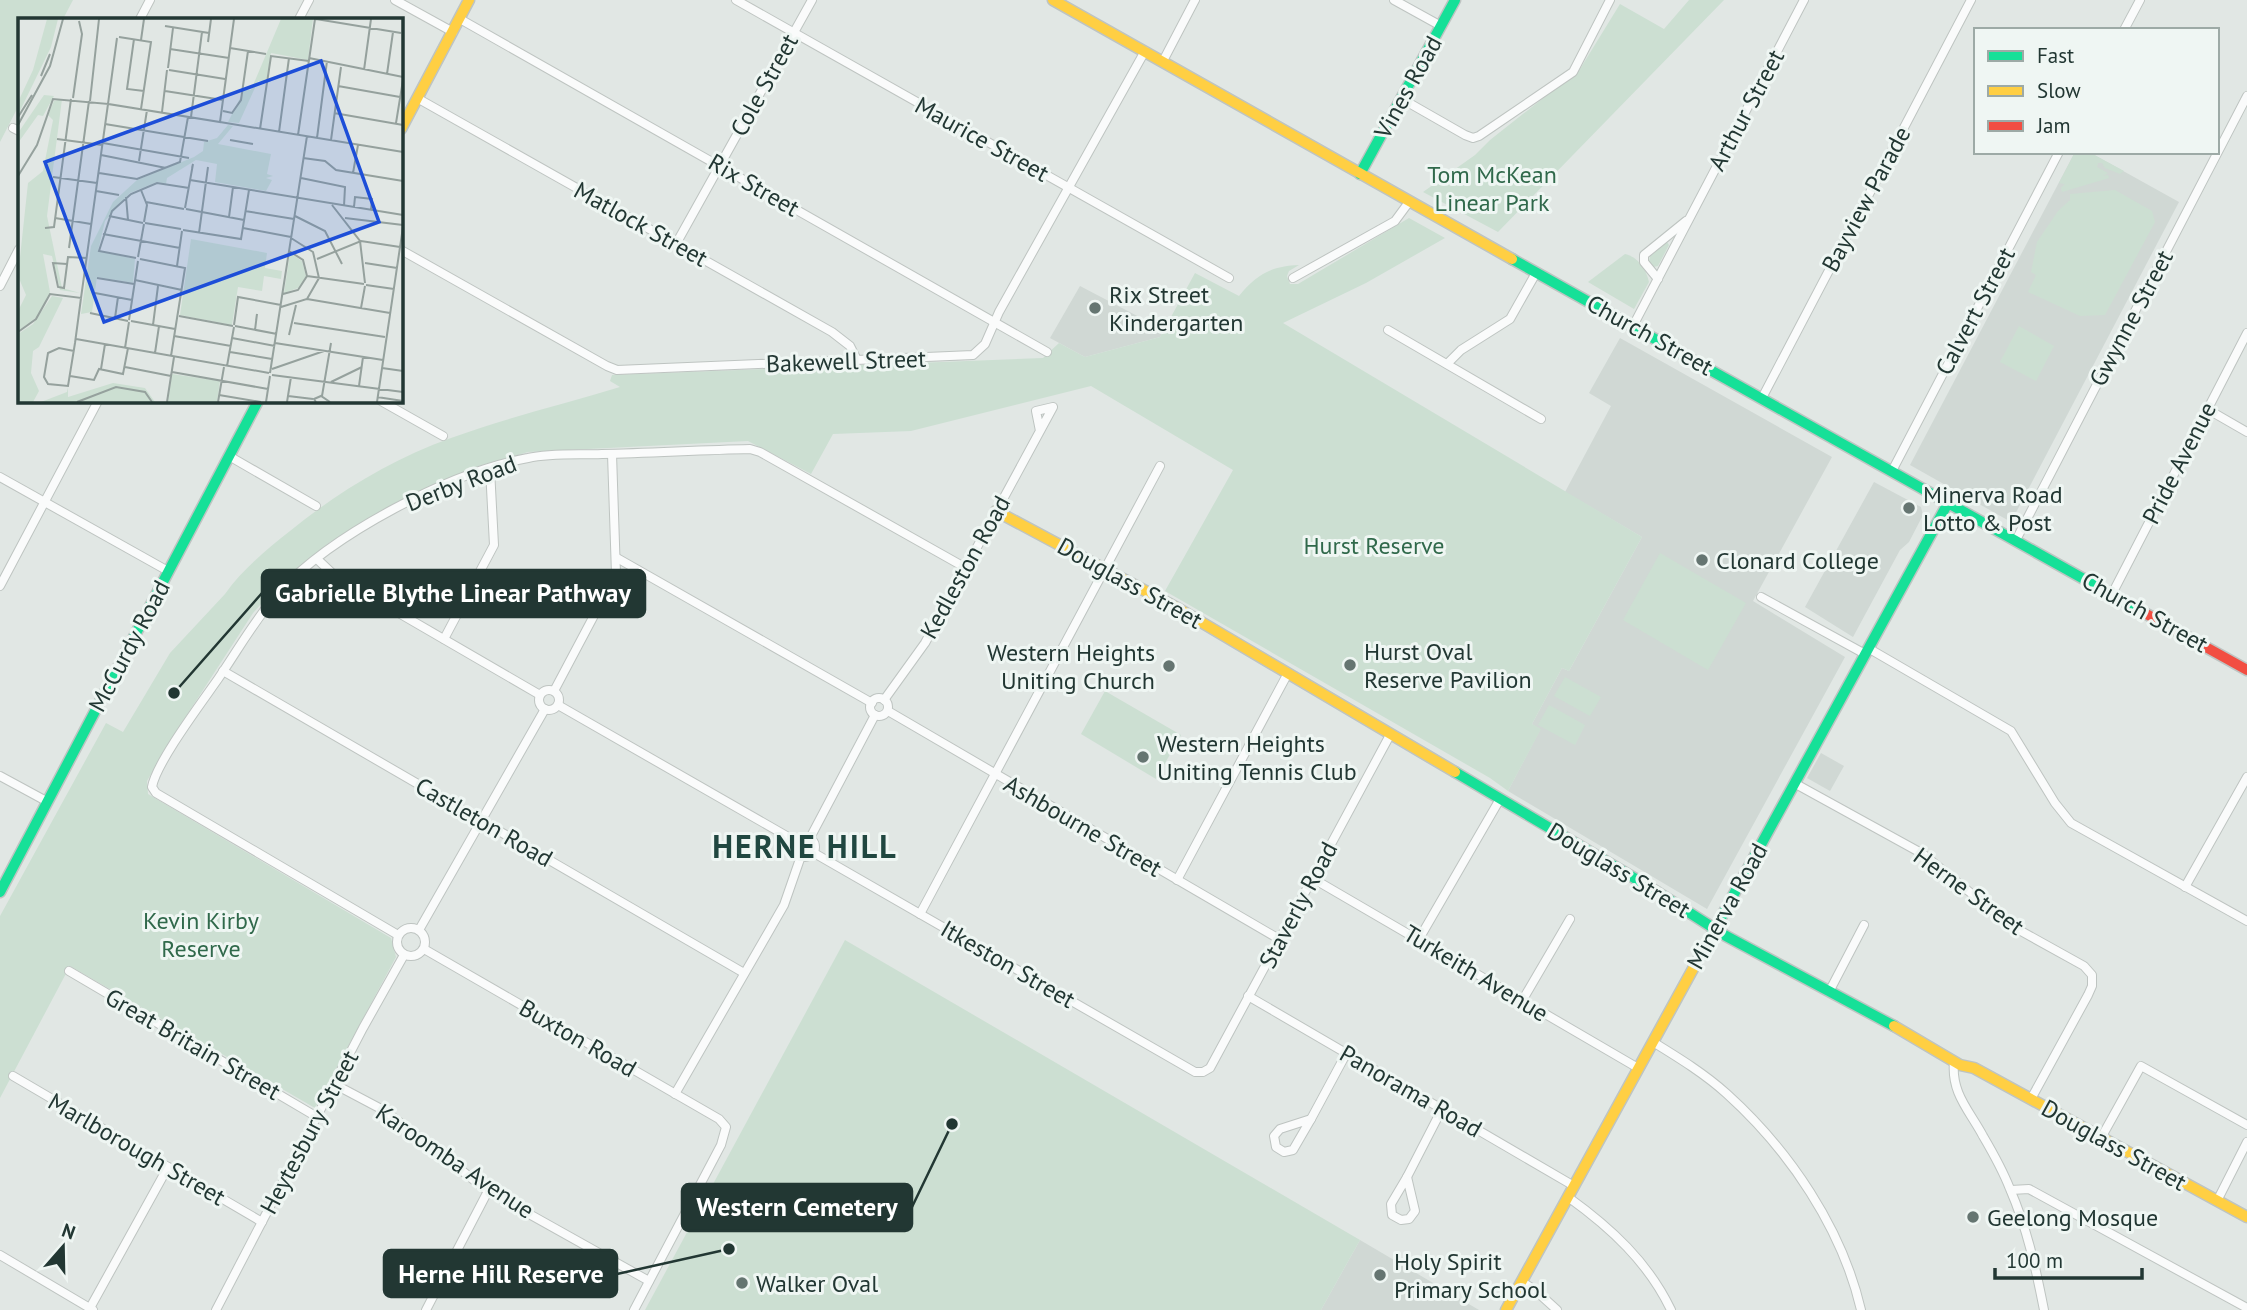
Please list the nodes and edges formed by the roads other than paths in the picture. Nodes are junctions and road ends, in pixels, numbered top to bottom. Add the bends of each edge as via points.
1 (150, 0) edge
2 (309, 0) edge
3 (395, 0) edge
4 (470, 0) edge
5 (736, 0) edge
6 (812, 0) edge
7 (1053, 0) edge
8 (1195, 0) edge
9 (1394, 0) edge
10 (1455, 0) edge
11 (1610, 0) edge
12 (1804, 0) edge
13 (1971, 0) edge
14 (2140, 0) edge
15 (141, 18) edge
16 (300, 18) edge
17 (460, 19) junction
18 (1441, 26) junction
19 (2124, 28) edge
20 (453, 32) junction
21 (794, 33) junction
22 (1145, 51) junction
23 (1163, 61) junction
24 (2247, 96) edge
25 (417, 98) junction
26 (1402, 99) junction
27 (402, 127) edge
28 (2219, 150) edge
29 (2058, 154) edge
30 (2217, 154) edge
31 (720, 166) junction
32 (1360, 174) junction
33 (1069, 187) junction
34 (1409, 202) junction
35 (1689, 220) junction
36 (676, 244) junction
37 (18, 251) edge
38 (402, 251) edge
39 (1536, 273) junction
40 (1229, 278) dead end
41 (1293, 278) dead end
42 (1658, 279) junction
43 (0, 286) edge
44 (995, 320) junction
45 (1633, 326) junction
46 (1388, 330) dead end
47 (2247, 333) edge
48 (1047, 352) dead end
49 (857, 360) junction
50 (1447, 365) junction
51 (1762, 398) junction
52 (97, 402) edge
53 (256, 402) edge
54 (383, 402) edge
55 (2207, 409) junction
56 (1541, 419) dead end
57 (1040, 431) dead end
58 (2247, 432) edge
59 (443, 436) dead end
60 (612, 454) junction
61 (229, 456) junction
62 (1160, 466) dead end
63 (490, 469) junction
64 (1892, 471) junction
65 (0, 477) edge
66 (44, 502) junction
67 (1948, 503) junction
68 (316, 506) dead end
69 (996, 511) junction
70 (2016, 540) junction
71 (617, 558) junction
72 (317, 559) junction
73 (966, 568) junction
74 (1105, 569) junction
75 (168, 571) junction
76 (0, 586) edge
77 (2112, 594) junction
78 (1761, 597) dead end
79 (444, 639) junction
80 (1866, 651) junction
81 (2247, 670) edge
82 (223, 671) junction
83 (1288, 673) junction
84 (554, 691) junction
85 (540, 695) junction
86 (884, 700) junction
87 (872, 703) junction
88 (558, 705) junction
89 (545, 709) junction
90 (888, 711) junction
91 (875, 715) junction
92 (1390, 735) junction
93 (995, 775) junction
94 (0, 776) edge
95 (2247, 776) edge
96 (1794, 783) junction
97 (1500, 799) junction
98 (48, 802) junction
99 (481, 820) junction
100 (810, 838) junction
101 (797, 842) junction
102 (814, 853) junction
103 (801, 856) junction
104 (1312, 878) junction
105 (1177, 880) junction
106 (2185, 887) junction
107 (0, 892) edge
108 (920, 914) junction
109 (1570, 919) dead end
110 (2247, 921) edge
111 (1864, 925) dead end
112 (1715, 928) junction
113 (419, 929) junction
114 (398, 935) junction
115 (1279, 939) junction
116 (1419, 939) junction
117 (424, 949) junction
118 (404, 955) junction
119 (69, 971) dead end
120 (744, 973) junction
121 (1829, 992) junction
122 (1248, 996) junction
123 (1522, 1001) junction
124 (1653, 1042) junction
125 (1346, 1054) junction
126 (1954, 1062) junction
127 (1639, 1068) junction
128 (1203, 1072) joint
129 (13, 1076) dead end
130 (334, 1084) junction
131 (675, 1094) junction
132 (2031, 1099) junction
133 (1442, 1110) junction
134 (317, 1117) junction
135 (1311, 1119) junction
136 (2247, 1125) edge
137 (2101, 1138) junction
138 (2247, 1142) edge
139 (168, 1167) junction
140 (1407, 1177) junction
141 (1574, 1186) junction
142 (2011, 1190) junction
143 (488, 1191) junction
144 (1568, 1197) junction
145 (2217, 1201) junction
146 (2247, 1217) edge
147 (262, 1222) junction
148 (0, 1255) edge
149 (649, 1281) junction
150 (1522, 1282) junction
151 (2247, 1308) edge
152 (91, 1309) edge
153 (216, 1310) edge
154 (426, 1310) edge
155 (634, 1310) edge
156 (1506, 1310) edge
157 (1557, 1310) edge
158 (1671, 1310) edge
159 (1861, 1310) edge
160 (2044, 1310) edge

1 - 15 street
2 - 16 street
3 - 20 street
4 - 17 street
5 - 21 street, Maurice Street
6 - 21 street, Cole Street
7 - 22 street, Church Street
8 - 23 street
9 - 18 street
10 - 18 street, Vines Road
11 - 26 street via 1573,72 1479,136 1465,135
12 - 35 street, Arthur Street
13 - 51 street, Bayview Parade
14 - 19 street
17 - 20 street
17 - 31 street, Rix Street
18 - 26 street, Vines Road
20 - 25 street
21 - 31 street, Cole Street
21 - 33 street, Maurice Street
22 - 23 street, Church Street
22 - 33 street, Bakewell Street
23 - 32 street, Church Street
24 - 28 street, Gwynne Street
25 - 27 street
25 - 36 street, Matlock Street
26 - 32 street, Vines Road
29 - 64 street, Calvert Street
30 - 70 street, Gwynne Street
31 - 36 street, Cole Street
31 - 44 street, Rix Street
32 - 34 street, Church Street
33 - 40 street, Maurice Street
33 - 44 street, Bakewell Street
34 - 39 street, Church Street
34 - 41 street via 1395,221
35 - 42 street, Arthur Street
35 - 42 street, Arthur Street via 1644,255 1644,262
36 - 49 street, Matlock Street via 837,335
37 - 43 street
38 - 49 street, Bakewell Street via 615,370
39 - 45 street, Church Street
39 - 50 street via 1510,319 1461,350
42 - 45 street, Arthur Street
44 - 48 street, Rix Street
44 - 49 street, Bakewell Street via 985,344 973,355
45 - 51 street, Church Street
46 - 50 street
47 - 55 street, Pride Avenue
50 - 56 street
51 - 64 street, Church Street
52 - 66 street
53 - 61 street, McCurdy Road
54 - 59 street
55 - 58 street
55 - 77 street, Pride Avenue
57 - 69 street, Kedleston Road
60 - 63 street, Derby Road via 529,457
60 - 71 street
60 - 73 street, Derby Road via 756,451
61 - 68 street
61 - 75 street, McCurdy Road
62 - 74 street
63 - 72 street, Derby Road via 401,505
63 - 79 street via 494,545
64 - 67 street, Church Street
65 - 66 street
66 - 75 street
66 - 76 street
67 - 70 street, Church Street
67 - 80 street, Minerva Road
69 - 73 street, Kedleston Road
69 - 74 street, Douglass Street
70 - 77 street, Church Street
71 - 84 street via 617,575
71 - 87 street
72 - 79 street via 335,576
72 - 82 street, Derby Road via 279,592
73 - 86 street, Kedleston Road via 925,643
74 - 83 street, Douglass Street
74 - 93 street
75 - 98 street, McCurdy Road
77 - 81 street, Church Street
78 - 80 street
79 - 85 street
80 - 96 street, Minerva Road
80 - 106 street via 2011,731 2067,820
82 - 99 street, Castleton Road
82 - 114 street, Derby Road via 166,756 152,787
83 - 92 street, Douglass Street
83 - 105 street
84 - 85 street via 548,689
84 - 88 street via 559,695
85 - 89 street
86 - 87 street
86 - 90 street
87 - 91 street
88 - 89 street
88 - 101 street
89 - 99 street
90 - 91 street
90 - 93 street, Ashbourne Street
91 - 100 street
92 - 97 street, Douglass Street
92 - 104 street, Staverly Road
93 - 105 street, Ashbourne Street
93 - 108 street
94 - 98 street
95 - 106 street
96 - 112 street, Minerva Road
96 - 132 street, Herne Street via 1923,854 2010,925 2090,971 2088,995
97 - 112 street, Douglass Street
97 - 116 street
98 - 107 street, McCurdy Road
99 - 113 street
99 - 120 street, Castleton Road
100 - 101 street
100 - 102 street
101 - 103 street via 796,852
102 - 103 street
102 - 108 street, Itkeston Street
103 - 120 street via 784,905
104 - 115 street, Staverly Road
104 - 116 street, Turkeith Avenue
105 - 115 street, Ashbourne Street
106 - 110 street
108 - 128 street, Itkeston Street via 1195,1072
109 - 123 street
111 - 121 street
112 - 121 street, Douglass Street
112 - 124 street, Minerva Road
113 - 114 street via 404,929
113 - 117 street
114 - 118 street via 396,943
115 - 122 street, Staverly Road
116 - 123 street, Turkeith Avenue
117 - 118 street via 418,955
117 - 131 street, Buxton Road
118 - 130 street, Heytesbury Street
119 - 134 street, Great Britain Street
120 - 131 street
121 - 126 street, Douglass Street
122 - 125 street, Panorama Road
122 - 128 street, Staverly Road via 1210,1068
123 - 127 street, Turkeith Avenue
124 - 127 street, Minerva Road
124 - 159 street via 1726,1093 1791,1165 1832,1232
125 - 133 street, Panorama Road
125 - 135 street
126 - 132 street, Douglass Street
126 - 142 street via 1957,1092
127 - 141 street, Minerva Road
129 - 139 street, Marlborough Street
130 - 134 street, Heytesbury Street
130 - 143 street, Karoomba Avenue via 385,1111
131 - 149 street, Buxton Road via 719,1119 726,1133
132 - 137 street, Douglass Street
133 - 140 street
133 - 141 street, Panorama Road
134 - 147 street, Heytesbury Street
135 - 135 street via 1293,1150 1284,1152 1276,1147 1280,1129
136 - 137 street via 2141,1066
137 - 145 street, Douglass Street
138 - 145 street
139 - 147 street, Marlborough Street
139 - 152 street
140 - 140 street via 1391,1204 1392,1214 1401,1220 1409,1219 1416,1207
141 - 144 street, Minerva Road
142 - 151 street via 2029,1189
142 - 160 street
143 - 149 street, Karoomba Avenue
143 - 154 street
144 - 150 street, Minerva Road
144 - 158 street via 1627,1245 1651,1274
145 - 146 street, Douglass Street
147 - 153 street, Heytesbury Street
148 - 152 street
149 - 155 street
150 - 156 street, Minerva Road
150 - 157 street

